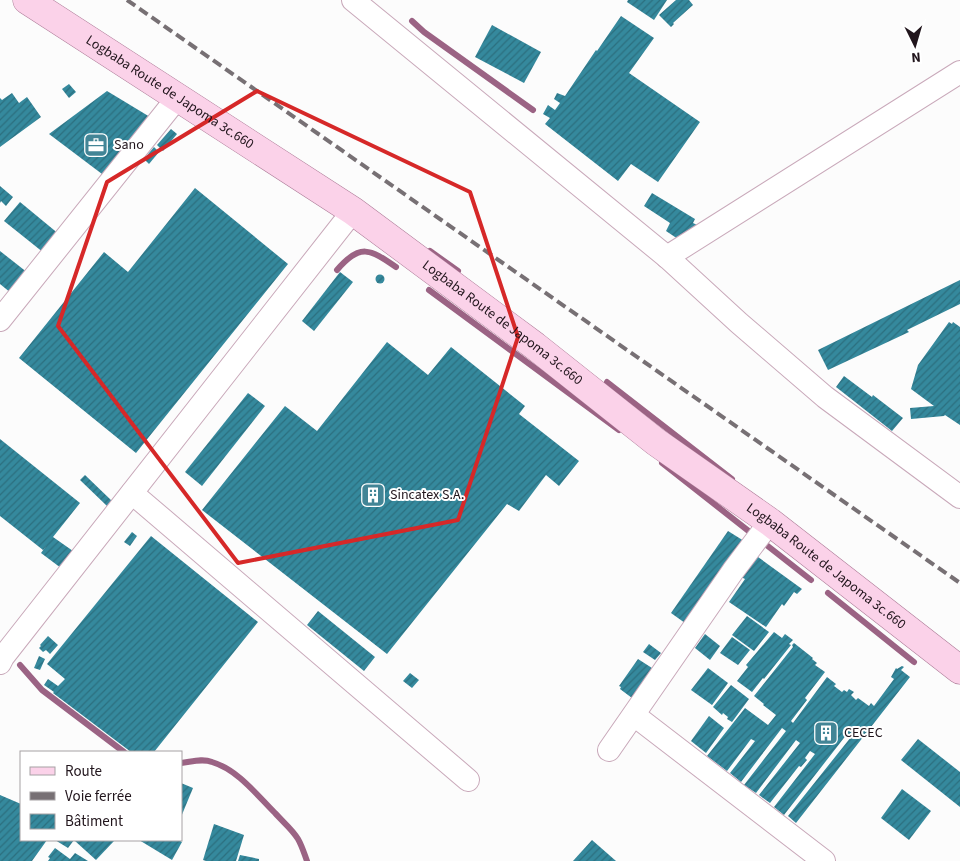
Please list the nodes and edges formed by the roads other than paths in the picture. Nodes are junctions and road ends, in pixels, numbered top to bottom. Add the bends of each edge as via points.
1 (27, 0) edge
2 (354, 0) edge
3 (960, 72) edge
4 (178, 97) junction
5 (353, 211) junction
6 (668, 257) junction
7 (0, 320) edge
8 (132, 493) junction
9 (960, 496) edge
10 (770, 522) junction
11 (0, 663) edge
12 (960, 670) edge
13 (634, 715) junction
14 (609, 750) dead end
15 (468, 780) dead end
16 (824, 861) edge

1 - 4 main road, Logbaba Route de Japoma 3c.660
2 - 6 street
3 - 6 street
4 - 5 main road, Logbaba Route de Japoma 3c.660
4 - 7 street
5 - 8 street
5 - 10 main road, Logbaba Route de Japoma 3c.660 via 535,346 656,442
6 - 9 street via 825,397
8 - 11 street
8 - 15 street
10 - 12 main road, Logbaba Route de Japoma 3c.660
10 - 13 street
13 - 14 street
13 - 16 street

